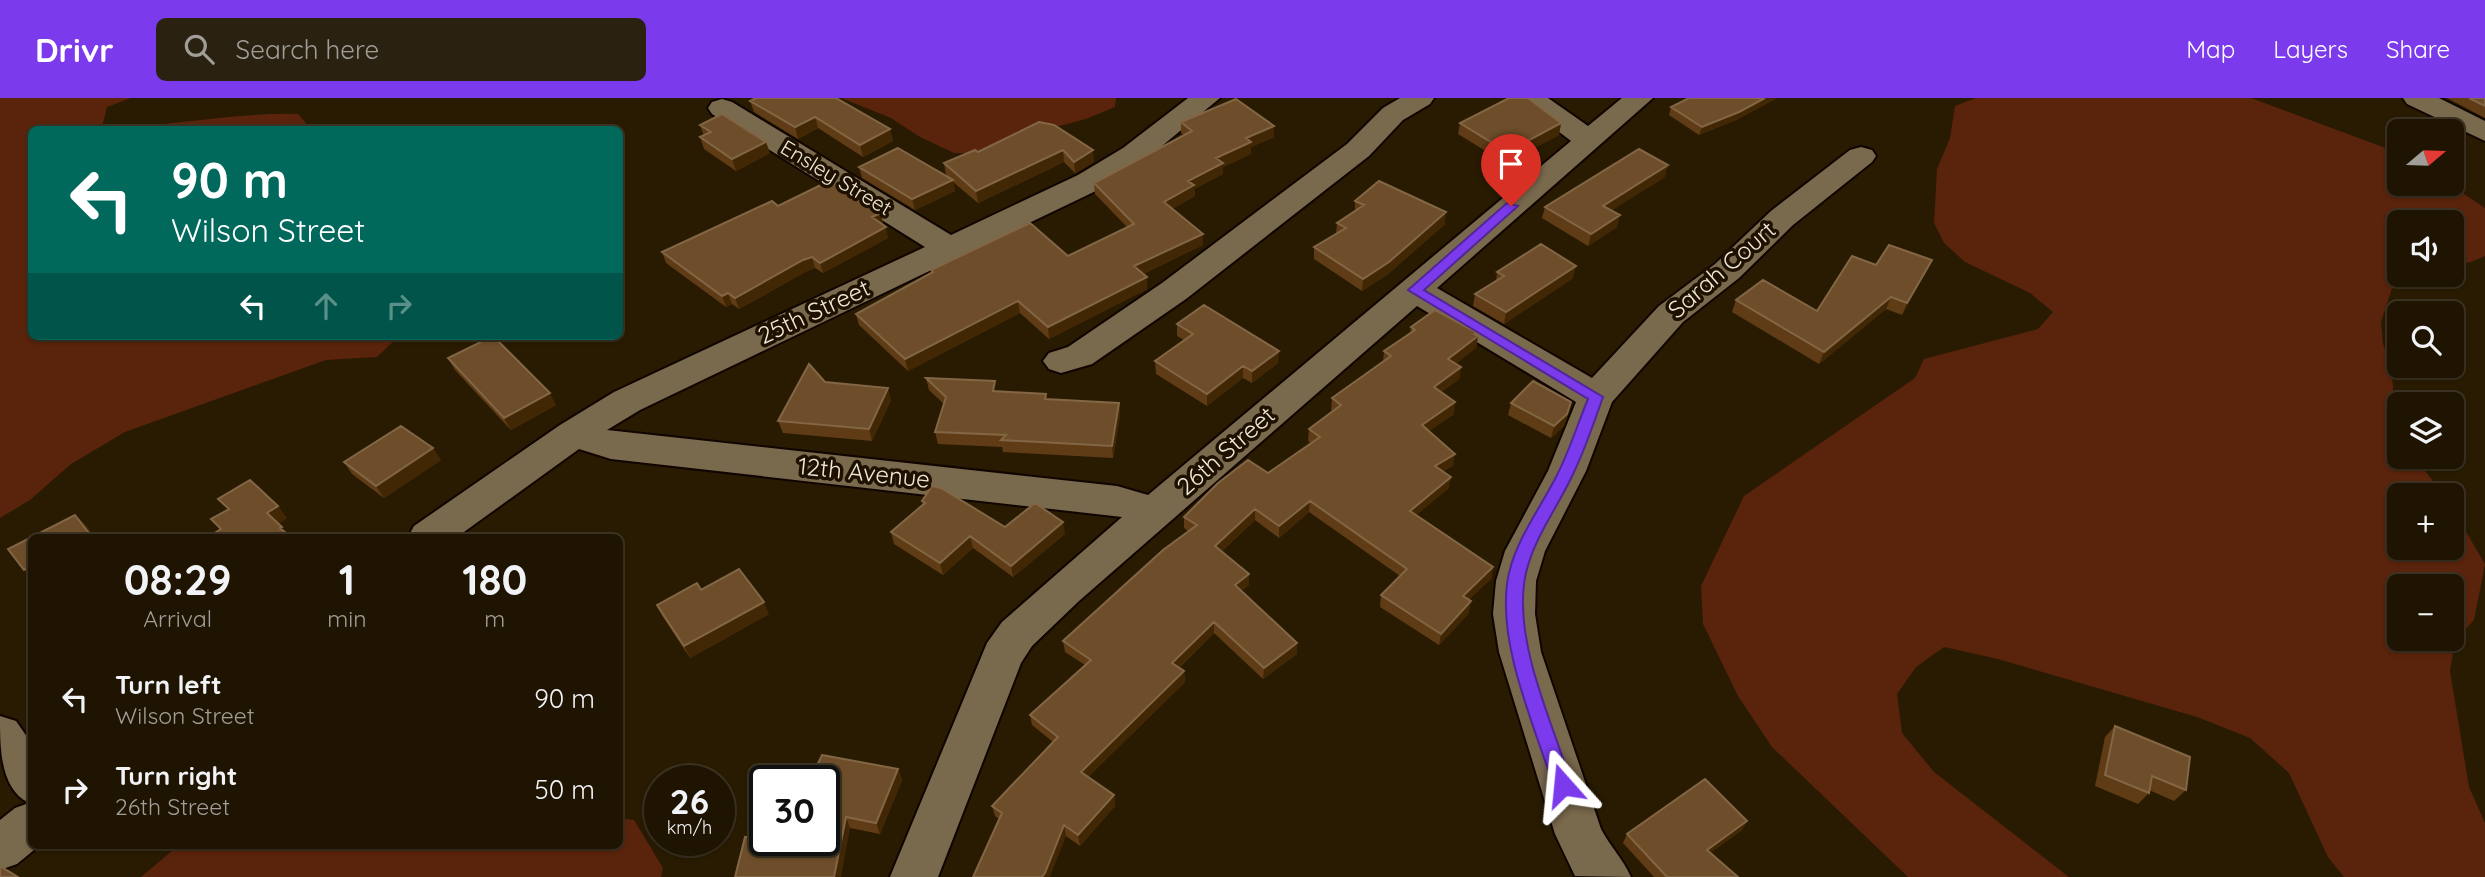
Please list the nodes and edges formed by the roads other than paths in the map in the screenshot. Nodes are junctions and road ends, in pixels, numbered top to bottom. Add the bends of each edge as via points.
1 (1206, 98) edge
2 (1420, 98) edge
3 (1529, 98) edge
4 (1639, 98) edge
5 (2417, 98) edge
6 (722, 108) dead end
7 (2485, 132) edge
8 (1588, 139) junction
9 (1861, 156) dead end
10 (950, 248) junction
11 (1415, 290) junction
12 (1061, 361) dead end
13 (1596, 397) junction
14 (573, 434) junction
15 (1154, 512) junction
16 (432, 534) edge
17 (0, 735) edge
18 (28, 777) edge
19 (28, 826) edge
20 (0, 848) edge
21 (914, 877) edge
22 (1606, 877) edge

1 - 10 street, 25th Street via 1090,182
2 - 12 street via 1393,114 1340,164 1174,291 1080,356
3 - 8 street
4 - 8 street, 26th Street
5 - 7 street
6 - 10 street, Ensley Street
8 - 11 street, 26th Street
9 - 13 street, Sarah Court via 1661,323
10 - 14 street, 25th Street via 627,401
11 - 13 street
11 - 15 street, 26th Street
13 - 22 street, Sarah Court via 1567,471 1525,551 1516,581 1514,614 1520,652 1579,834
14 - 15 street, 12th Avenue via 611,445 1117,501
14 - 16 street, 25th Street
15 - 21 street, 26th Street via 1038,612 1002,656
17 - 18 street
19 - 20 street

